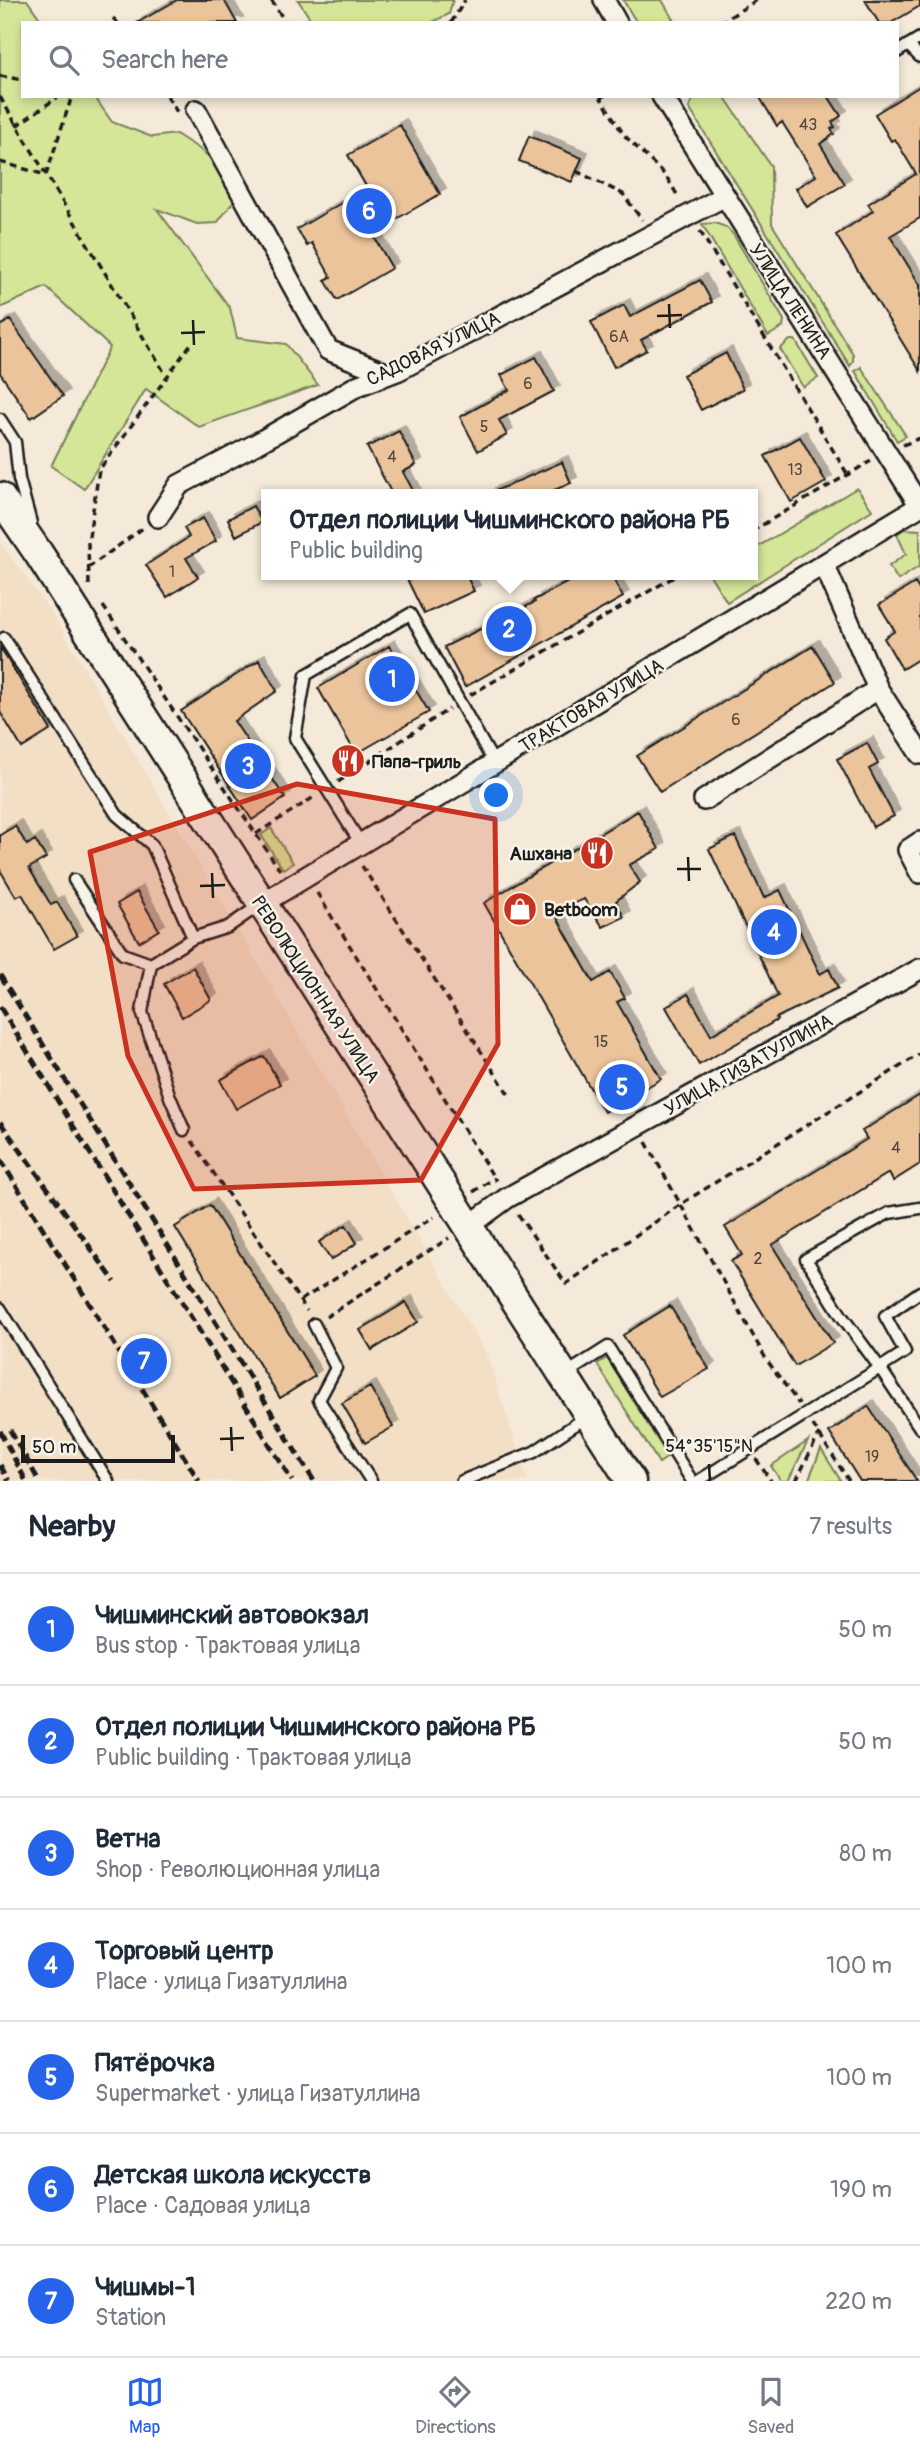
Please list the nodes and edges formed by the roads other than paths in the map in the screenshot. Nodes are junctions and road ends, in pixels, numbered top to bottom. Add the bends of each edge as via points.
1 (604, 0) edge
2 (616, 21) edge
3 (920, 38) edge
4 (908, 45) junction
5 (899, 51) edge
6 (920, 57) edge
7 (669, 99) edge
8 (196, 110) dead end
9 (723, 197) junction
10 (388, 374) junction
11 (0, 419) edge
12 (0, 497) edge
13 (920, 506) edge
14 (158, 517) road end
15 (39, 554) junction
16 (824, 564) junction
17 (4, 638) dead end
18 (878, 689) junction
19 (920, 754) edge
20 (494, 763) junction
21 (704, 800) dead end
22 (920, 842) edge
23 (356, 847) junction
24 (920, 873) edge
25 (74, 880) dead end
26 (261, 904) junction
27 (193, 938) junction
28 (151, 964) junction
29 (920, 969) edge
30 (184, 1130) road end
31 (920, 1208) edge
32 (462, 1215) junction
33 (920, 1292) edge
34 (0, 1308) edge
35 (314, 1324) road end
36 (880, 1368) junction
37 (563, 1376) junction
38 (589, 1416) junction
39 (920, 1428) edge
40 (108, 1481) edge
41 (371, 1481) edge
42 (462, 1481) edge
43 (631, 1481) edge
44 (692, 1481) edge
45 (698, 1481) edge

1 - 2 street
3 - 4 lane
4 - 5 lane
4 - 6 lane
7 - 9 street, УЛИЦА ЛЕНИНА
8 - 10 street via 328,350
9 - 10 street, САДОВАЯ УЛИЦА
9 - 13 street, УЛИЦА ЛЕНИНА
10 - 14 street, САДОВАЯ УЛИЦА via 357,386 179,485
11 - 15 lane via 15,442 19,479
12 - 15 main road, РЕВОЛЮЦИОННАЯ УЛИЦА
13 - 16 street, ТРАКТОВАЯ УЛИЦА
15 - 26 main road, РЕВОЛЮЦИОННАЯ УЛИЦА
16 - 18 street
16 - 20 street, ТРАКТОВАЯ УЛИЦА
17 - 27 lane via 117,815 152,845
18 - 19 street
18 - 21 street
20 - 23 street, ТРАКТОВАЯ УЛИЦА
20 - 23 lane via 410,614 306,675 295,738
22 - 24 street via 908,850
23 - 26 street, ТРАКТОВАЯ УЛИЦА
25 - 28 lane via 123,954
26 - 27 lane via 228,927
26 - 32 main road, РЕВОЛЮЦИОННАЯ УЛИЦА
27 - 28 lane
28 - 30 lane via 142,1012
29 - 32 street, УЛИЦА ГИЗАТУЛЛИНА via 507,1198
31 - 36 lane via 889,1213 806,1259
32 - 37 main road, РЕВОЛЮЦИОННАЯ УЛИЦА
33 - 36 lane via 885,1316 905,1352
34 - 40 lane
35 - 41 lane via 336,1368 319,1400
36 - 39 lane
36 - 45 lane
37 - 38 main road, РЕВОЛЮЦИОННАЯ УЛИЦА
37 - 44 lane via 608,1347
38 - 42 lane via 534,1452
38 - 43 main road, РЕВОЛЮЦИОННАЯ УЛИЦА

